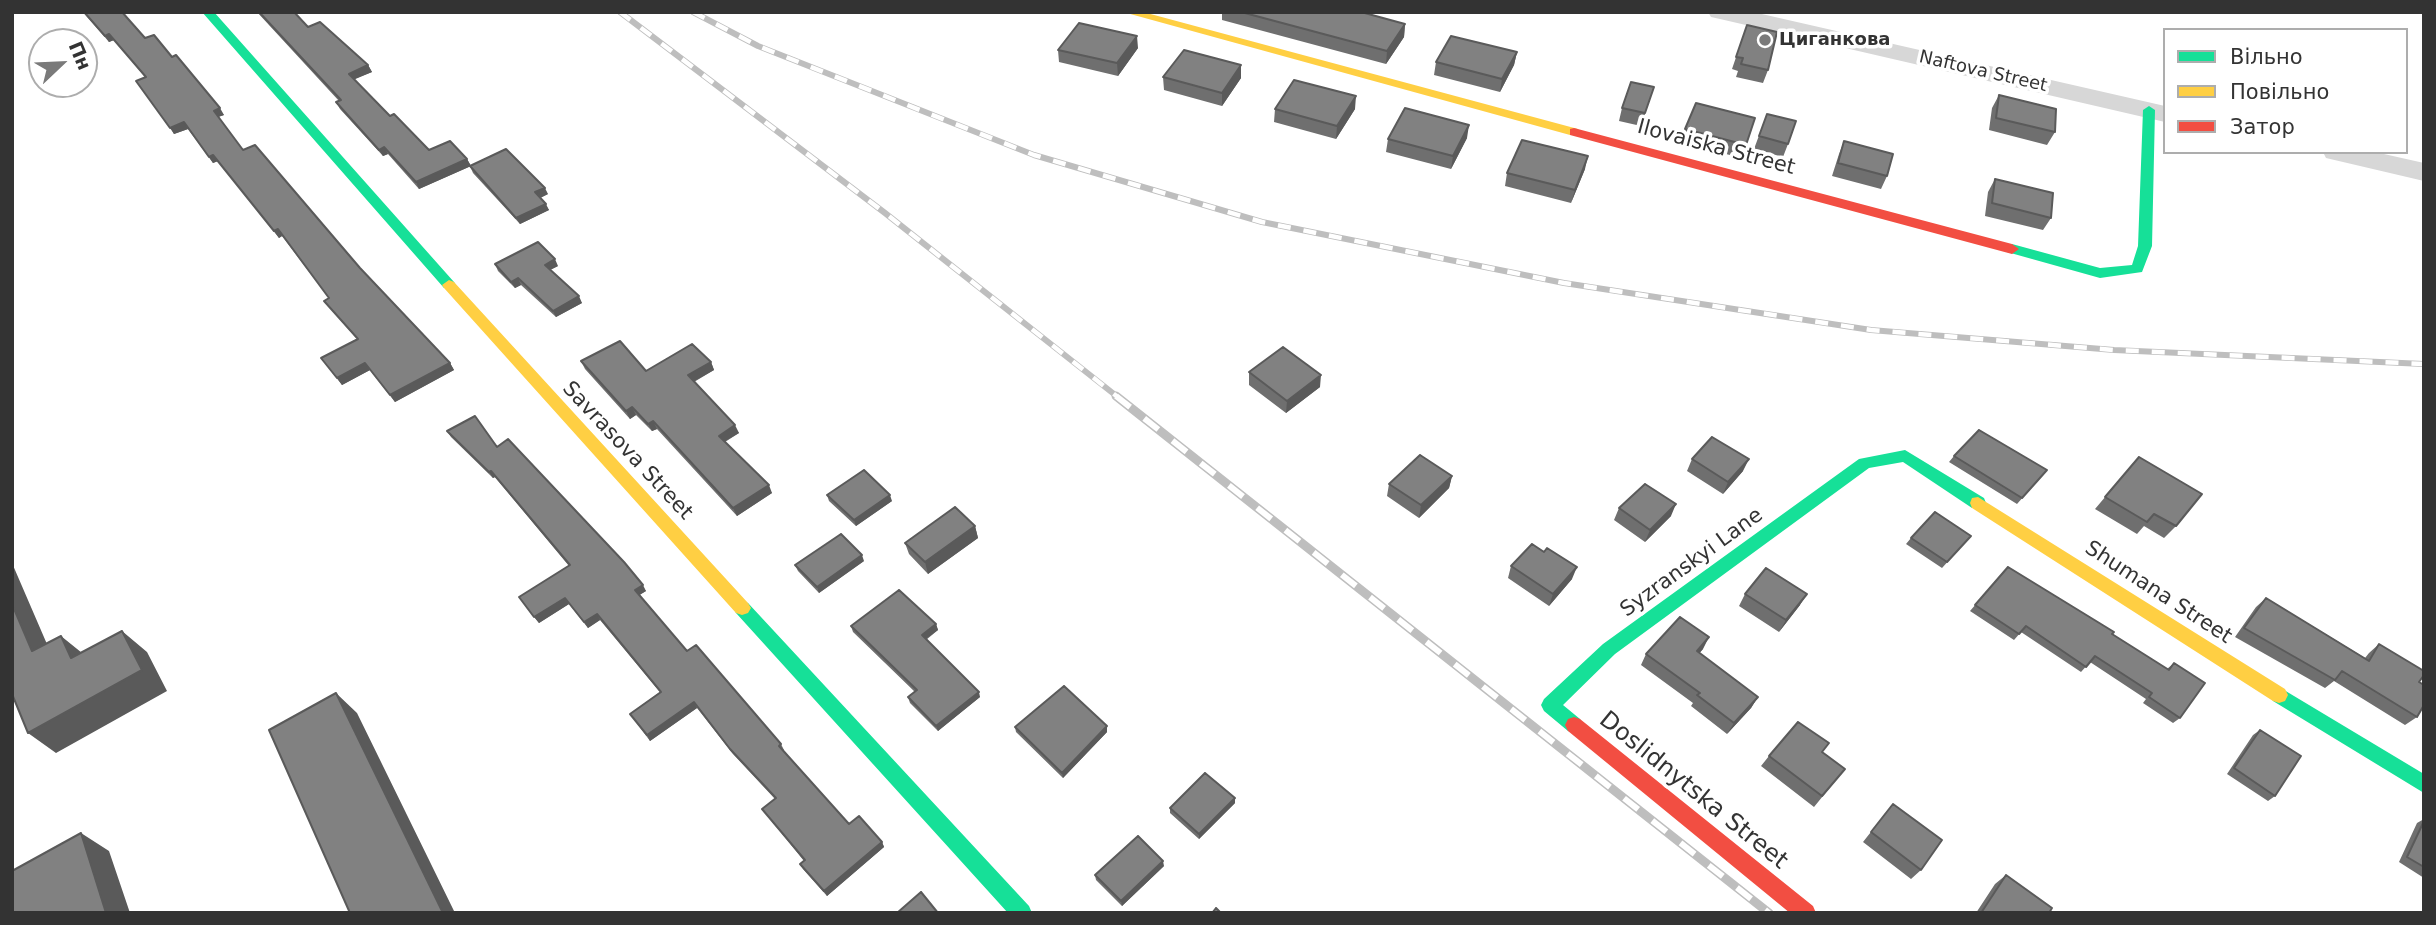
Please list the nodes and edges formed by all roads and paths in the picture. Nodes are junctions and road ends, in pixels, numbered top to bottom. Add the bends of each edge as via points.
1 (208, 12) edge
2 (1129, 12) edge
3 (1720, 12) edge
4 (2157, 112) edge
5 (2345, 154) edge
6 (2424, 172) edge
7 (1865, 463) joint
8 (1550, 705) joint
9 (2424, 784) edge
10 (1022, 913) edge
11 (1807, 913) edge

1 - 10 street, Savrasova Street via 526,371
2 - 4 street, Ilovaiska Street via 2100,273 2137,269 2146,246
3 - 4 street, Naftova Street
5 - 6 street
7 - 8 street, Syzranskyi Lane via 1609,649
7 - 9 street, Shumana Street via 1905,456
8 - 11 street, Doslidnytska Street

